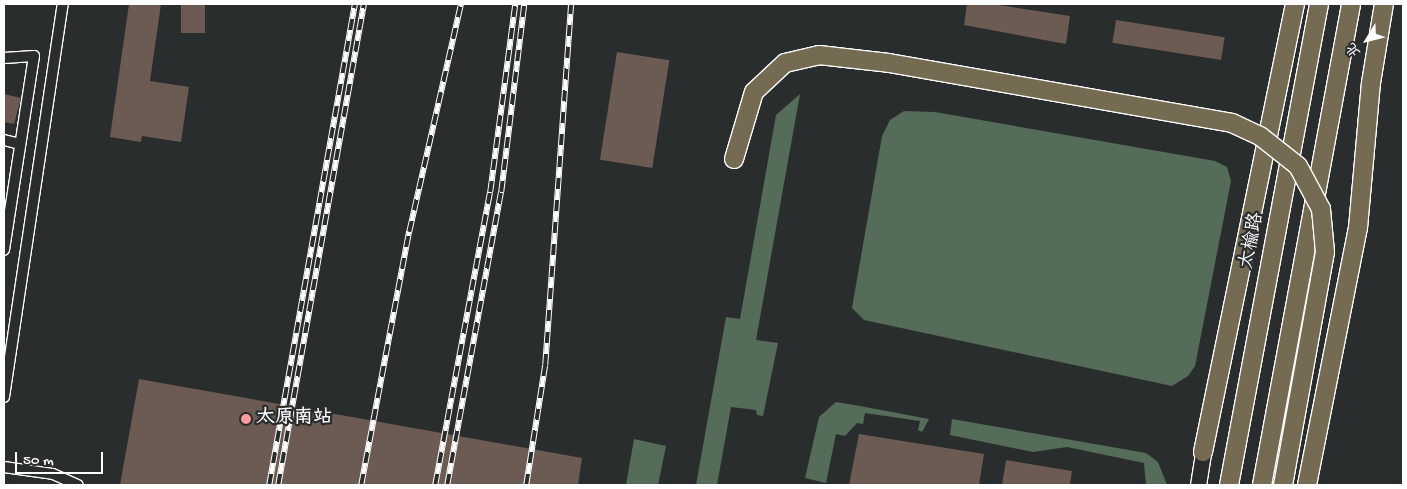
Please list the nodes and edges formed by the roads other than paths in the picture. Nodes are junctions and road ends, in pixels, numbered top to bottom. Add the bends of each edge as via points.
1 (63, 4) edge
2 (1295, 4) edge
3 (1300, 4) edge
4 (1319, 4) edge
5 (1351, 4) edge
6 (1384, 4) edge
7 (1287, 46) junction
8 (4, 58) edge
9 (4, 140) edge
10 (20, 144) junction
11 (734, 159) dead end
12 (4, 250) edge
13 (4, 397) edge
14 (1203, 452) joint
15 (4, 467) edge
16 (78, 485) edge
17 (1198, 485) edge
18 (1229, 485) edge
19 (1262, 485) edge
20 (1283, 485) edge
21 (1307, 485) edge

1 - 13 street
2 - 7 highway
3 - 7 highway
4 - 18 highway, 太榆路
5 - 19 highway
6 - 21 highway via 1371,83 1358,228
7 - 14 highway
8 - 10 street via 34,56
9 - 10 street
10 - 12 street
11 - 20 highway, bridge via 754,92 785,63 819,55 889,63 1232,123 1260,136 1298,166 1321,210 1325,252
14 - 17 main road
15 - 16 street via 53,474

